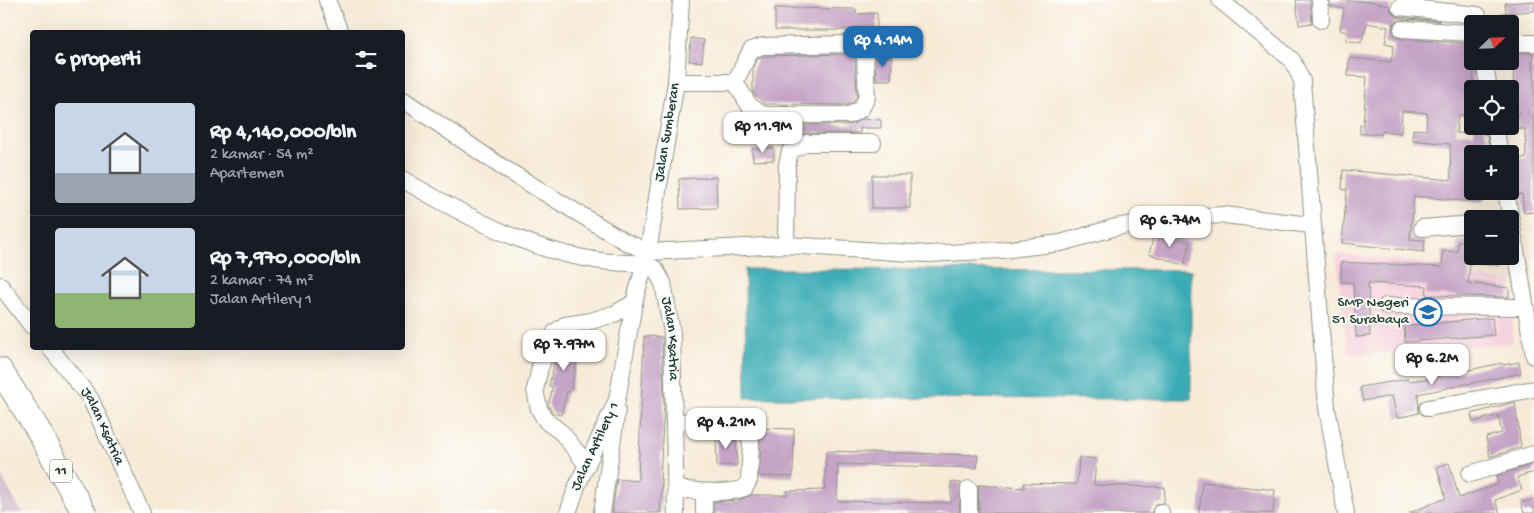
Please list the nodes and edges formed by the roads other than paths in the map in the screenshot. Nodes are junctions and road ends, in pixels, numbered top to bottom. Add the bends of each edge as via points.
1 (327, 0) edge
2 (681, 0) edge
3 (1220, 0) edge
4 (1320, 0) edge
5 (1400, 7) dead end
6 (1478, 13) edge
7 (1321, 20) dead end
8 (1402, 29) dead end
9 (339, 30) edge
10 (1464, 33) edge
11 (1519, 43) edge
12 (1534, 43) edge
13 (676, 82) junction
14 (735, 82) junction
15 (405, 101) edge
16 (873, 143) dead end
17 (405, 181) edge
18 (1311, 225) junction
19 (1464, 225) edge
20 (1422, 228) dead end
21 (786, 246) junction
22 (646, 257) junction
23 (1519, 265) edge
24 (0, 284) edge
25 (634, 303) junction
26 (1386, 306) dead end
27 (1526, 307) junction
28 (30, 323) edge
29 (52, 350) edge
30 (1534, 356) edge
31 (3, 384) edge
32 (1534, 389) edge
33 (618, 400) junction
34 (1428, 408) dead end
35 (674, 421) junction
36 (31, 433) junction
37 (1534, 454) edge
38 (586, 464) junction
39 (1470, 474) dead end
40 (969, 488) dead end
41 (676, 489) junction
42 (704, 492) junction
43 (67, 513) edge
44 (84, 513) edge
45 (142, 513) edge
46 (568, 513) edge
47 (602, 513) edge
48 (676, 513) edge
49 (704, 513) edge
50 (969, 513) edge
51 (1346, 513) edge

1 - 9 street
2 - 13 street, Jalan Sumberan
3 - 18 street via 1292,60 1302,81
4 - 7 street
5 - 6 street
8 - 10 street
11 - 12 street
13 - 14 street
13 - 22 street, Jalan Sumberan
14 - 14 street via 751,50 763,46 854,44 865,57 868,97 862,109 850,115 763,115 749,105
15 - 22 street via 502,167
16 - 21 street via 806,143 790,151
17 - 22 street via 523,242 564,255 605,262
18 - 21 street via 1224,215 1170,218 1116,227 1061,243 928,254
18 - 51 street via 1326,403
19 - 20 street
21 - 22 street
22 - 25 street, Jalan Artilery 1
22 - 35 street, Jalan Ksatria via 659,276 668,302
23 - 27 street
24 - 28 street
25 - 33 street, Jalan Artilery 1
25 - 38 street via 614,314 565,325 555,332 540,367 535,390 539,408 546,421 562,433
26 - 27 street
27 - 30 street
29 - 45 street, Jalan Ksatria via 90,398
31 - 36 highway, 11
32 - 34 street
33 - 38 street, Jalan Artilery 1
33 - 47 street
35 - 41 street, Jalan Ksatria
35 - 42 street via 738,425 748,432 751,443 749,480 745,488
36 - 43 highway, 11
36 - 44 highway, 11
37 - 39 street
38 - 46 street, Jalan Artilery 1
40 - 50 street
41 - 42 street
41 - 48 street, Jalan Ksatria
42 - 49 street

